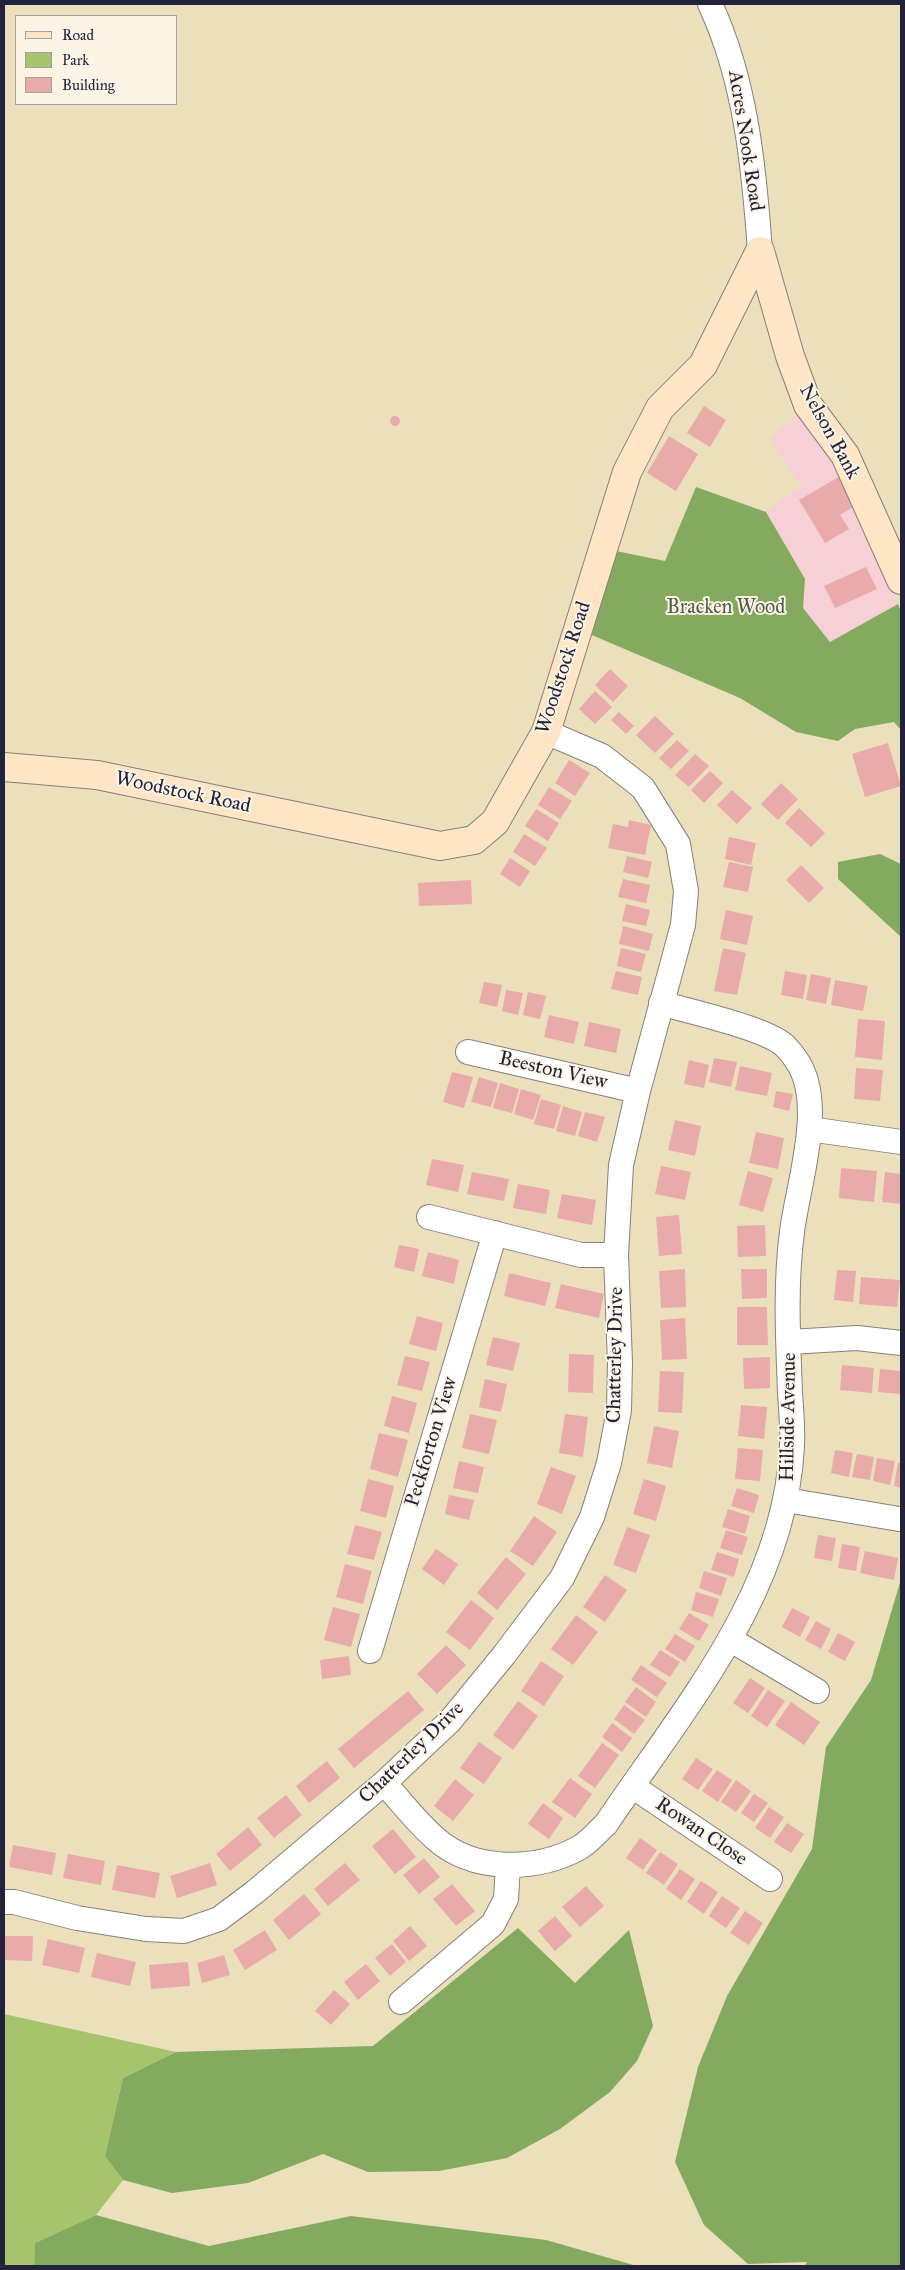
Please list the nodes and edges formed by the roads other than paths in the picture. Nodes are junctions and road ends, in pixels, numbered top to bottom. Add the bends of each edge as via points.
1 (710, 4) edge
2 (760, 251) junction
3 (901, 580) edge
4 (546, 732) junction
5 (4, 767) edge
6 (661, 1003) junction
7 (468, 1052) dead end
8 (638, 1091) junction
9 (808, 1129) junction
10 (901, 1142) edge
11 (429, 1217) dead end
12 (495, 1233) junction
13 (616, 1254) junction
14 (790, 1342) junction
15 (901, 1343) edge
16 (786, 1500) junction
17 (899, 1519) dead end
18 (730, 1640) junction
19 (370, 1651) dead end
20 (818, 1691) dead end
21 (384, 1782) junction
22 (632, 1786) junction
23 (508, 1865) junction
24 (770, 1878) dead end
25 (4, 1902) edge
26 (401, 2002) dead end

1 - 2 street, Acres Nook Road via 731,60 745,116
2 - 3 street, Nelson Bank via 790,356 808,405 845,455
2 - 4 street, Woodstock Road via 703,365 660,408 627,472
4 - 5 street, Woodstock Road via 495,822 474,840 440,846 97,775
4 - 6 street, Chatterley Drive via 602,756 643,788 678,844 686,891 683,924
6 - 8 street, Chatterley Drive
6 - 9 street, Hillside Avenue via 766,1034 785,1045 807,1079 810,1101
7 - 8 street, Beeston View
8 - 13 street, Chatterley Drive via 621,1165
9 - 10 street
9 - 14 street, Hillside Avenue via 788,1277
11 - 12 street
12 - 13 street via 581,1254
12 - 19 street, Peckforton View
13 - 21 street, Chatterley Drive via 619,1410 609,1463 592,1517 562,1578 504,1655 450,1721
14 - 15 street via 857,1338
14 - 16 street, Hillside Avenue via 792,1445
16 - 17 street
16 - 18 street, Hillside Avenue via 765,1570
18 - 20 street
18 - 22 street, Hillside Avenue
21 - 23 street, Hillside Avenue via 437,1840 485,1862
21 - 25 street, Chatterley Drive via 241,1902 218,1918 184,1931 146,1929 77,1918
22 - 23 street, Hillside Avenue via 606,1824 579,1848 534,1865
22 - 24 street, Rowan Close
23 - 26 street via 506,1899 493,1924

